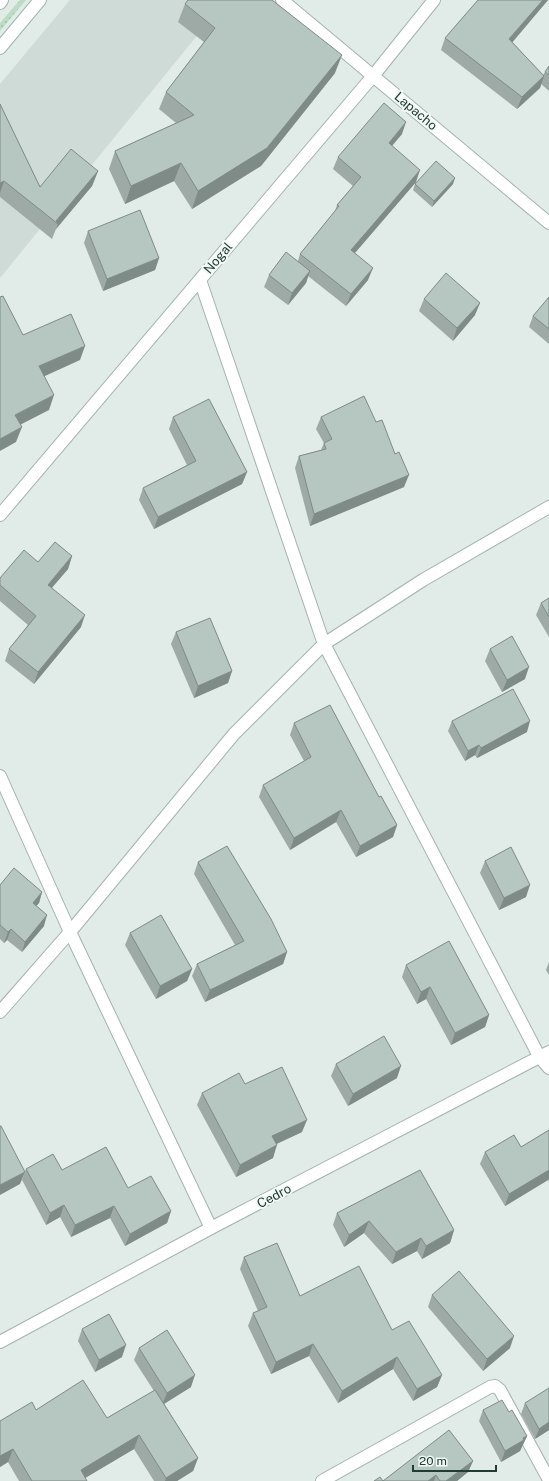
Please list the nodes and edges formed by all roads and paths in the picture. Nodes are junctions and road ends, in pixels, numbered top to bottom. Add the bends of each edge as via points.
1 (2, 0) edge
2 (40, 0) edge
3 (282, 0) edge
4 (434, 0) edge
5 (0, 3) edge
6 (0, 48) edge
7 (373, 76) junction
8 (549, 223) edge
9 (200, 280) junction
10 (549, 507) edge
11 (0, 515) edge
12 (324, 644) junction
13 (0, 776) edge
14 (70, 932) junction
15 (0, 1012) edge
16 (544, 1054) edge
17 (549, 1068) edge
18 (211, 1228) junction
19 (0, 1342) edge
20 (549, 1480) edge
21 (322, 1481) edge

1 - 5 street
2 - 6 street
3 - 7 street, Lapacho
4 - 7 street, Nogal
7 - 8 street, Lapacho
7 - 9 street, Nogal
9 - 11 street, Nogal
9 - 12 street
10 - 12 street via 423,580
12 - 14 street via 234,734
12 - 16 street
13 - 14 street
14 - 15 street
14 - 18 street
16 - 17 street
16 - 18 street, Cedro
18 - 19 street, Cedro
20 - 21 street via 500,1390 495,1386

